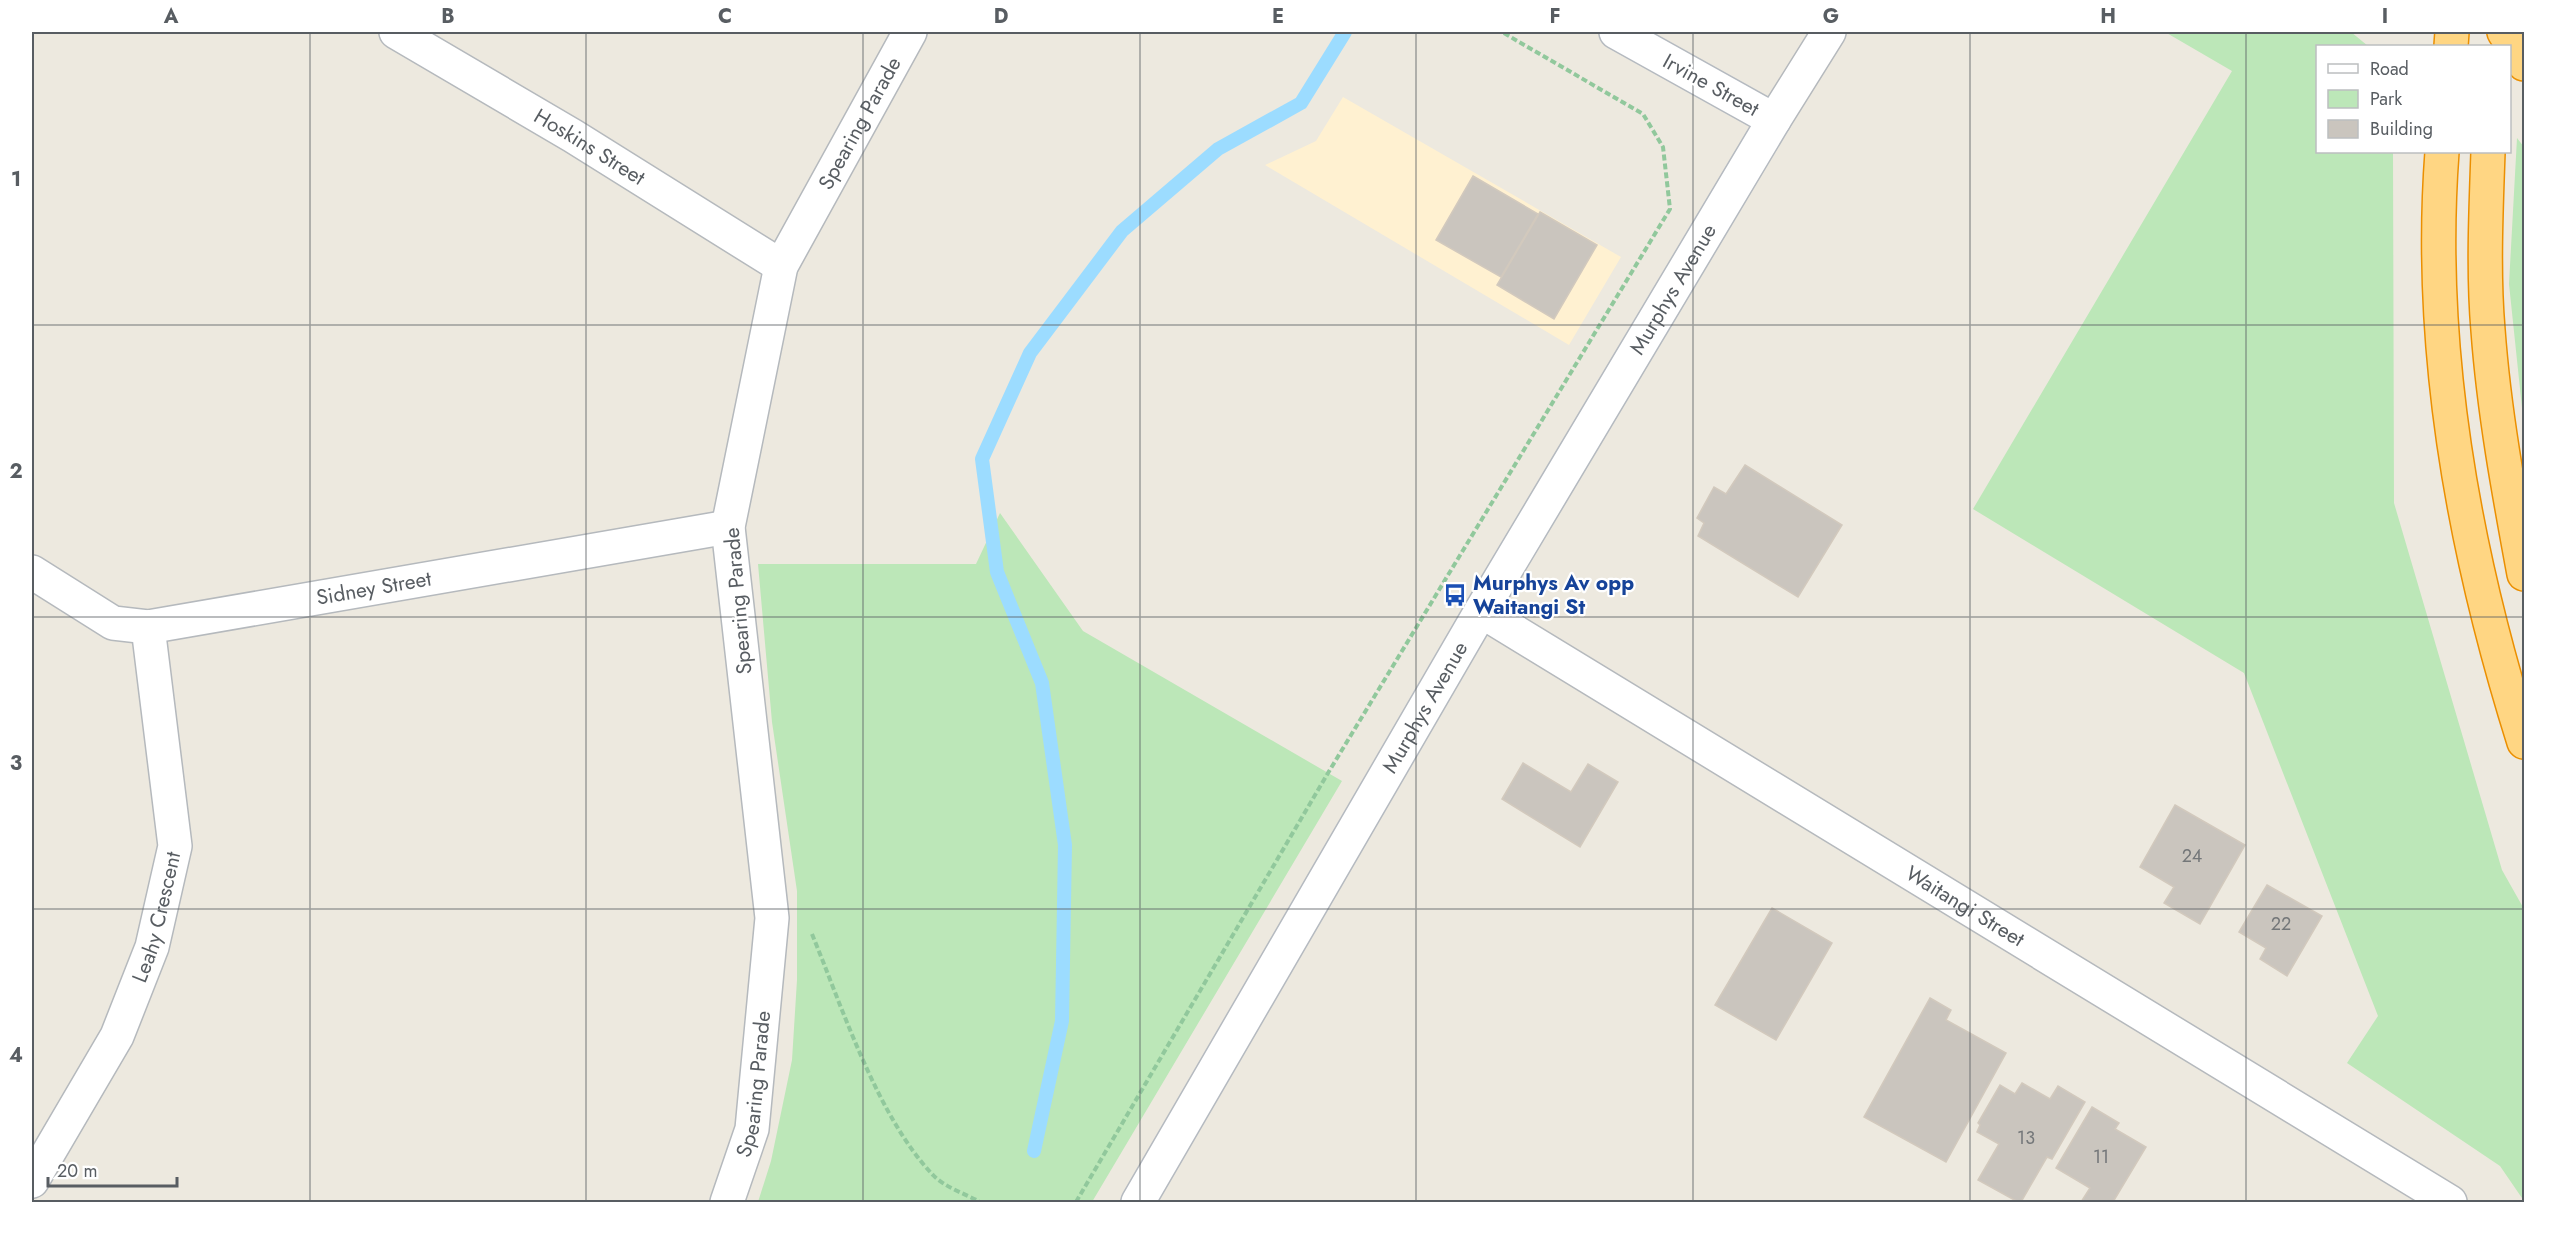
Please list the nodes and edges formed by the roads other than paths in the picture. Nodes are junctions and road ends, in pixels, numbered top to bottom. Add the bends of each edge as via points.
1 (396, 32) edge
2 (910, 32) edge
3 (1616, 32) edge
4 (1829, 32) edge
5 (2505, 32) edge
6 (2524, 51) edge
7 (2524, 64) edge
8 (1774, 120) junction
9 (2442, 153) edge
10 (2488, 153) edge
11 (781, 266) junction
12 (728, 527) junction
13 (32, 572) edge
14 (2524, 574) edge
15 (1480, 611) junction
16 (148, 627) junction
17 (2524, 742) edge
18 (32, 1181) edge
19 (727, 1203) edge
20 (1138, 1203) edge
21 (2450, 1203) edge

1 - 11 street, Hoskins Street via 573,136
2 - 11 street, Spearing Parade
3 - 8 street, Irvine Street
4 - 8 street, Murphys Avenue
5 - 6 highway
5 - 7 highway
8 - 15 street, Murphys Avenue
9 - 17 highway via 2439,194 2447,394 2474,559
10 - 14 highway via 2488,330 2503,455
11 - 12 street, Spearing Parade
12 - 16 street, Sidney Street
12 - 19 street, Spearing Parade via 772,918 752,1129
13 - 16 street, Sidney Street via 113,623
15 - 20 street, Murphys Avenue
15 - 21 street, Waitangi Street
16 - 18 street, Leahy Crescent via 175,846 152,947 117,1036

